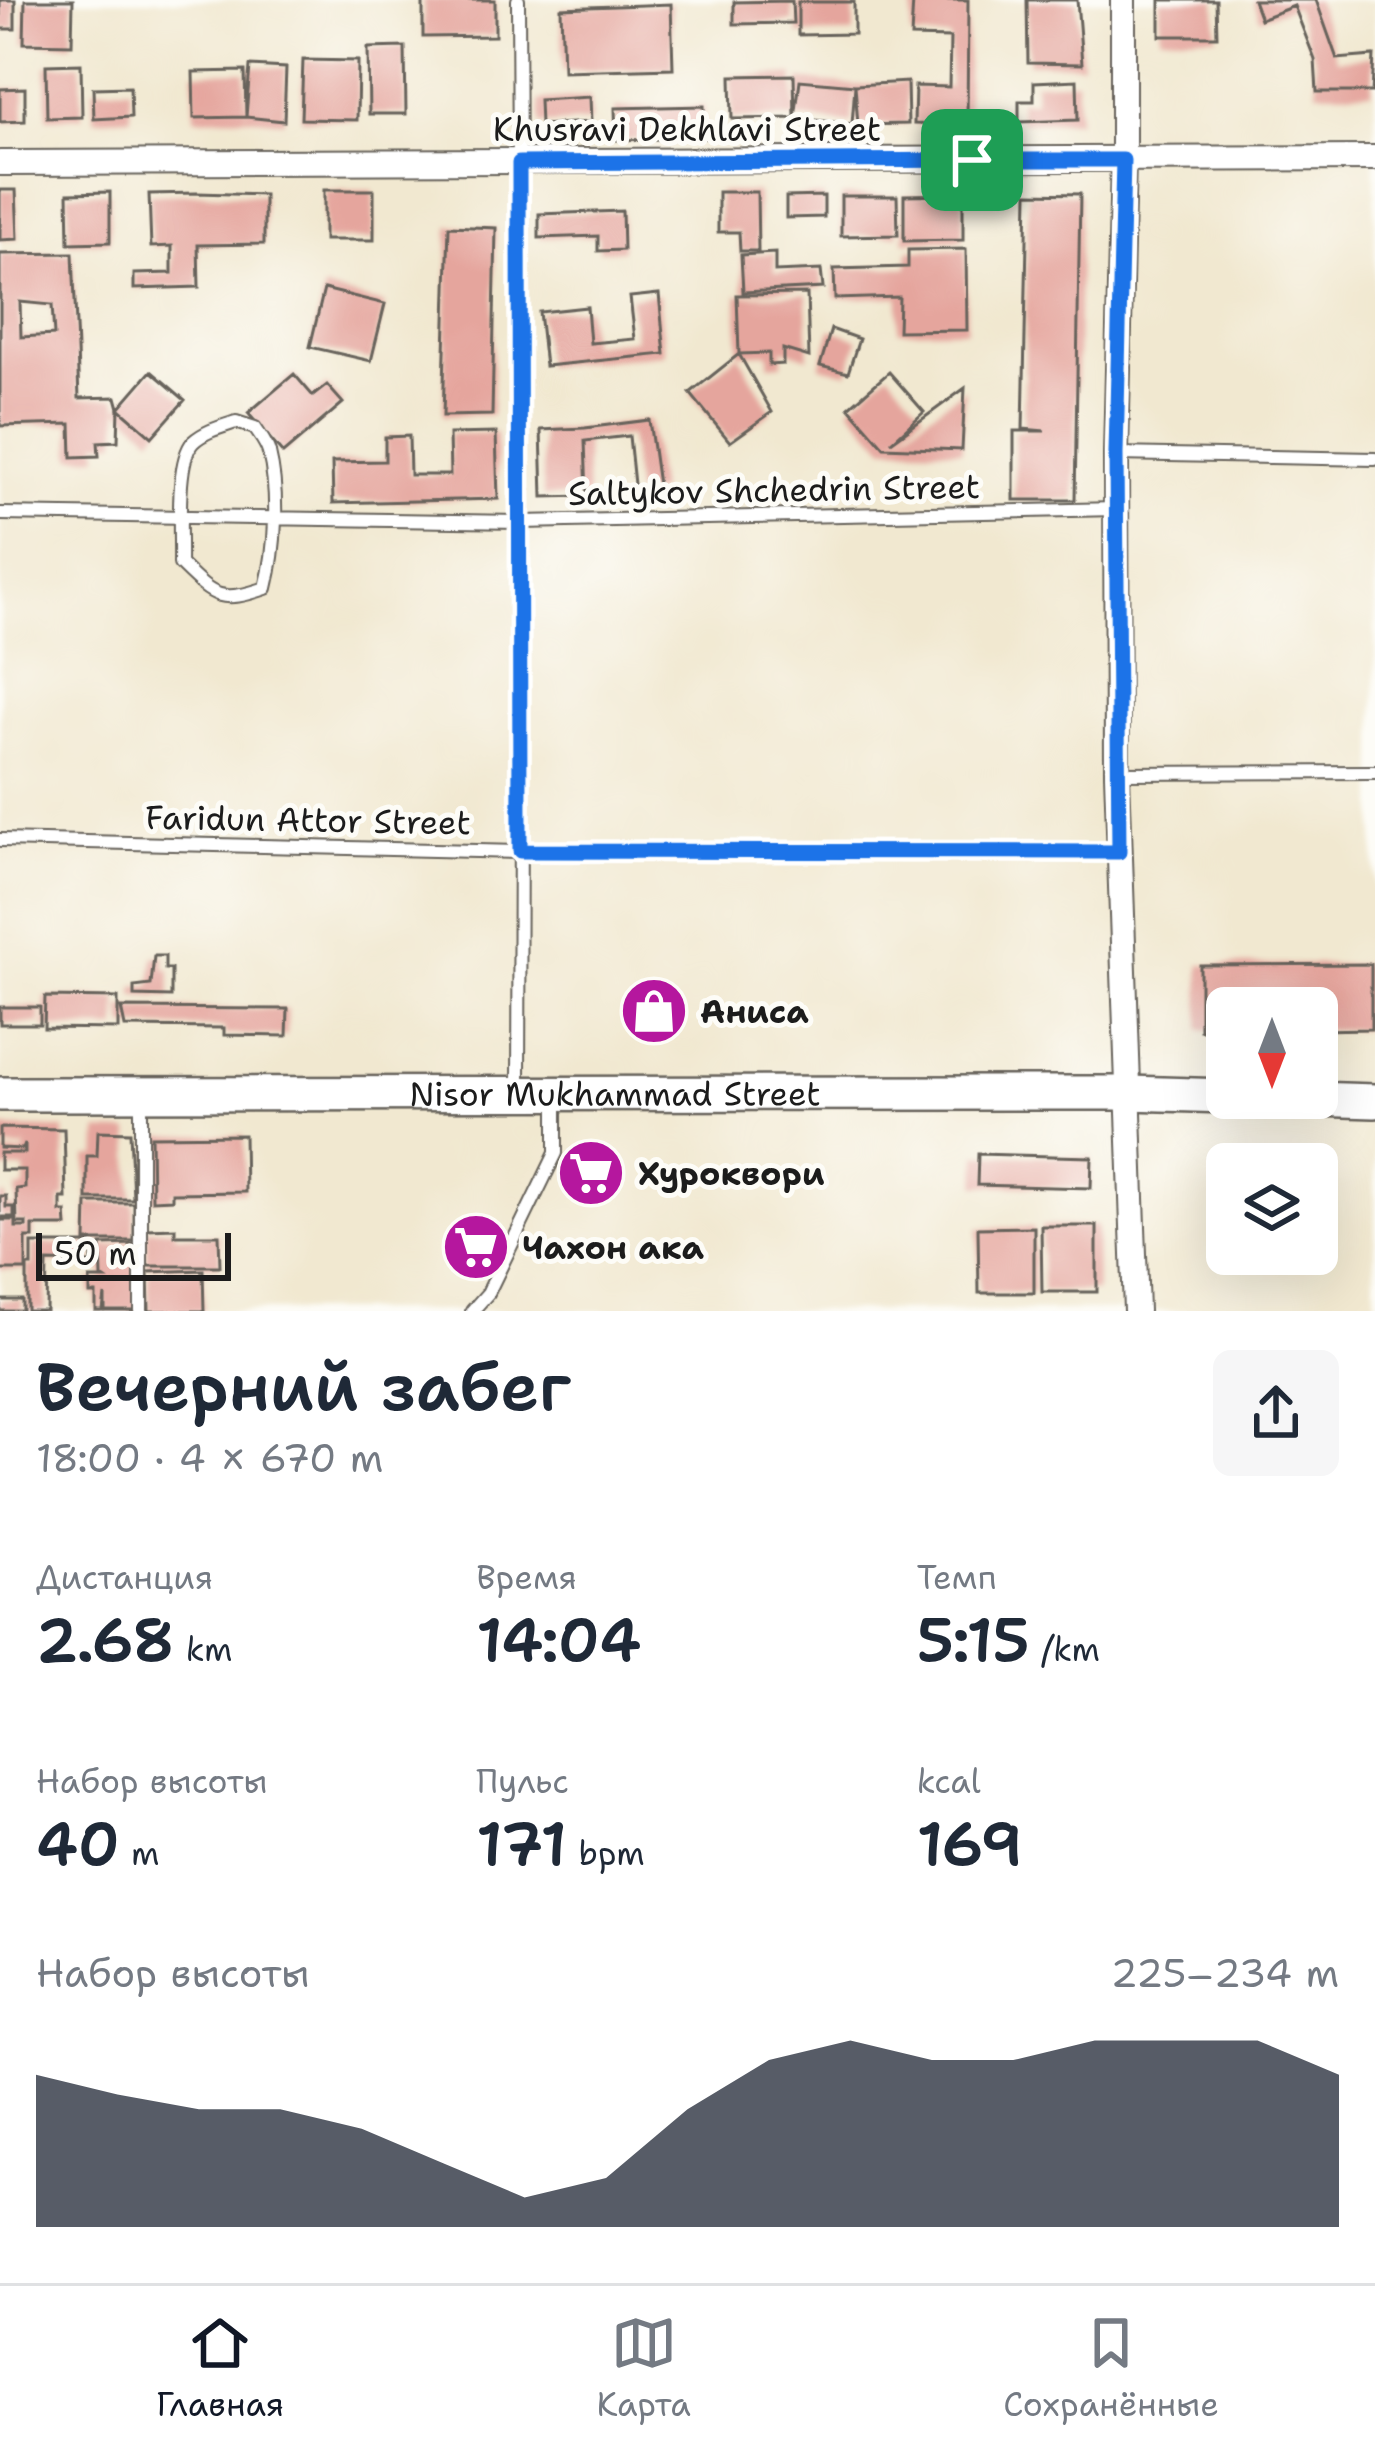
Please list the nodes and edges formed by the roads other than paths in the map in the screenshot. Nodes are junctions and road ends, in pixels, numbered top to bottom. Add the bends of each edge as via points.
1 (518, 0) edge
2 (1123, 0) edge
3 (1375, 158) edge
4 (1123, 160) junction
5 (0, 163) edge
6 (519, 163) junction
7 (1116, 454) junction
8 (1375, 459) edge
9 (1118, 509) junction
10 (0, 514) edge
11 (181, 517) junction
12 (275, 518) junction
13 (521, 522) junction
14 (1375, 772) edge
15 (1118, 773) junction
16 (0, 840) edge
17 (520, 851) junction
18 (1119, 852) junction
19 (0, 1094) edge
20 (141, 1094) junction
21 (1129, 1094) junction
22 (519, 1095) junction
23 (556, 1095) junction
24 (1206, 1096) edge
25 (1338, 1100) edge
26 (1375, 1101) edge
27 (141, 1311) edge
28 (472, 1311) edge
29 (1136, 1311) edge

1 - 6 lane
2 - 4 street
3 - 4 street, Khusravi Dekhlavi Street
4 - 6 street, Khusravi Dekhlavi Street
4 - 7 street
5 - 6 street, Khusravi Dekhlavi Street
6 - 13 lane
7 - 8 lane
7 - 9 street
9 - 13 lane, Saltykov Shchedrin Street
9 - 15 street
10 - 11 lane, Saltykov Shchedrin Street
11 - 12 lane, Saltykov Shchedrin Street
11 - 12 lane via 181,564 210,593 238,597 266,588
11 - 12 lane via 189,446 236,422 255,428 269,449
12 - 13 lane, Saltykov Shchedrin Street
13 - 17 lane
14 - 15 lane
15 - 18 street
16 - 17 lane, Faridun Attor Street
17 - 18 lane, Faridun Attor Street
17 - 22 lane
18 - 21 street
19 - 20 street, Nisor Mukhammad Street
20 - 22 street, Nisor Mukhammad Street
20 - 27 lane
21 - 23 street, Nisor Mukhammad Street
21 - 24 street, Nisor Mukhammad Street
21 - 29 street
22 - 23 street, Nisor Mukhammad Street
23 - 28 lane via 556,1153
25 - 26 street

